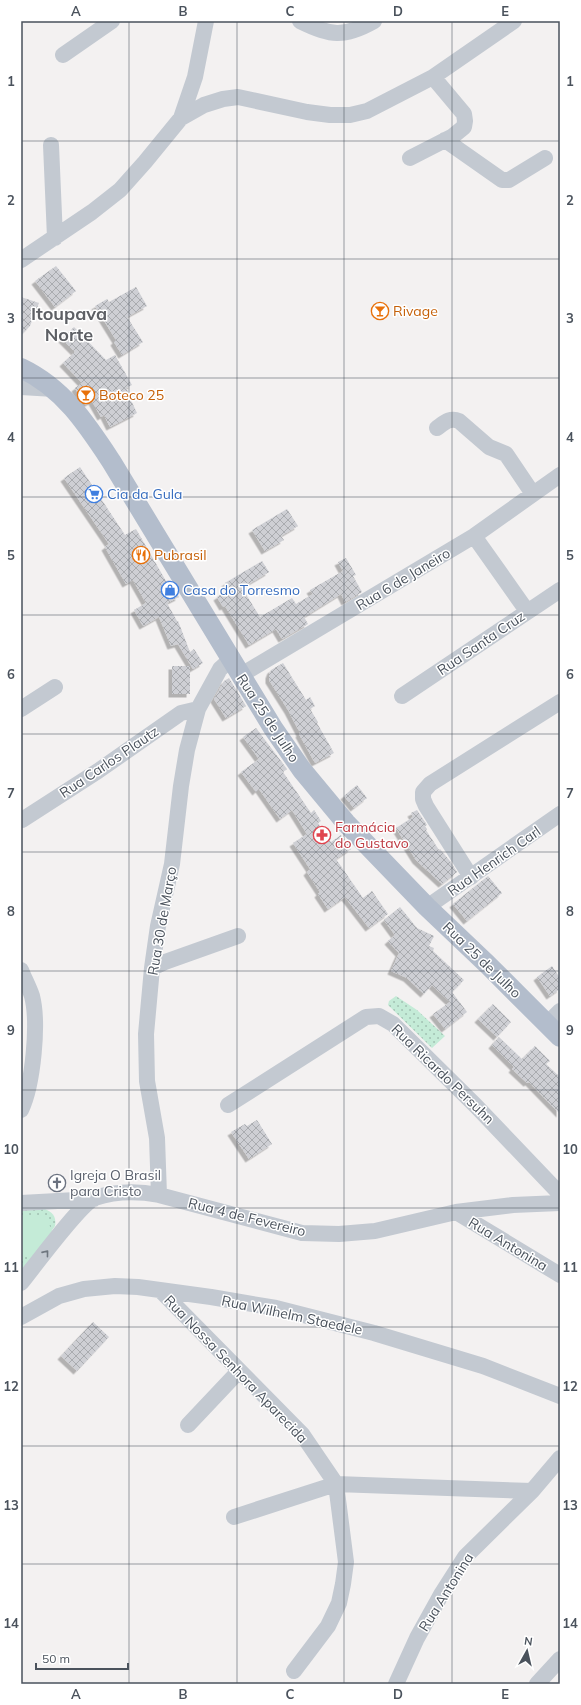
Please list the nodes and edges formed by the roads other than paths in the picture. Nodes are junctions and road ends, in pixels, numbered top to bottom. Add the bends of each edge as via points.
1 (112, 21) edge
2 (206, 21) edge
3 (300, 21) edge
4 (374, 21) edge
5 (514, 21) edge
6 (64, 55) dead end
7 (433, 77) junction
8 (181, 118) junction
9 (445, 140) junction
10 (51, 145) dead end
11 (410, 158) dead end
12 (545, 158) dead end
13 (55, 238) junction
14 (21, 260) edge
15 (21, 368) edge
16 (21, 387) edge
17 (54, 389) junction
18 (437, 428) dead end
19 (560, 475) edge
20 (533, 494) junction
21 (474, 536) junction
22 (560, 590) edge
23 (527, 611) junction
24 (236, 667) junction
25 (55, 687) dead end
26 (402, 696) dead end
27 (560, 702) edge
28 (21, 709) edge
29 (198, 709) junction
30 (560, 814) edge
31 (22, 820) dead end
32 (471, 877) junction
33 (427, 907) junction
34 (238, 936) dead end
35 (152, 968) junction
36 (21, 970) edge
37 (556, 1024) edge
38 (228, 1105) dead end
39 (21, 1110) edge
40 (560, 1194) edge
41 (159, 1195) junction
42 (94, 1199) junction
43 (21, 1203) edge
44 (560, 1203) edge
45 (456, 1212) junction
46 (560, 1275) edge
47 (21, 1283) edge
48 (160, 1290) junction
49 (21, 1317) edge
50 (239, 1371) junction
51 (560, 1396) edge
52 (188, 1425) dead end
53 (560, 1458) edge
54 (336, 1484) junction
55 (532, 1491) junction
56 (234, 1517) dead end
57 (560, 1659) edge
58 (294, 1671) dead end
59 (396, 1684) edge
60 (537, 1684) edge

1 - 6 street
2 - 8 street via 195,77
3 - 4 street via 325,33 360,29
5 - 7 street
7 - 8 street via 368,111 350,115 307,112 238,97 204,105
7 - 9 street via 464,114 464,128
8 - 13 street via 120,190
9 - 11 street
9 - 12 street via 502,180 509,180
10 - 13 street
13 - 14 street
15 - 17 main road, Rua 25 de Julho
16 - 17 street
17 - 24 main road, Rua 25 de Julho via 84,420 111,460
18 - 20 street via 449,420 459,421 489,447 506,454
19 - 20 street, Rua 6 de Janeiro
20 - 21 street, Rua 6 de Janeiro
21 - 23 street
21 - 24 street, Rua 6 de Janeiro
22 - 23 street, Rua Santa Cruz
23 - 26 street, Rua Santa Cruz
24 - 29 street, Rua 30 de Março via 220,669
24 - 33 main road, Rua 25 de Julho via 302,770 346,823
25 - 28 street
27 - 32 street via 430,784 423,792 426,806
29 - 31 street, Rua Carlos Plautz via 181,713
29 - 35 street, Rua 30 de Março via 186,750 172,864 158,926
30 - 32 street, Rua Henrich Carl
32 - 33 street, Rua Henrich Carl
33 - 37 main road, Rua 25 de Julho
34 - 35 street
35 - 41 street, Rua 30 de Março via 146,1034 147,1081 157,1138
36 - 39 street via 32,995 35,1024 26,1100
38 - 40 street, Rua Ricardo Persuhn via 366,1017 379,1016 393,1024
41 - 42 street, Rua 4 de Fevereiro via 121,1192
41 - 45 street, Rua 4 de Fevereiro via 302,1233 339,1234 375,1231
42 - 43 street
47 -> 42 street, Rua 4 de Fevereiro via 74,1217
44 - 45 street, Rua 4 de Fevereiro via 513,1204
45 - 46 street, Rua Antonina
48 - 49 street, Rua Wilhelm Staedele via 115,1286 84,1289 60,1296
48 - 50 street, Rua Nossa Senhora Aparecida
48 - 51 street, Rua Wilhelm Staedele via 276,1308 374,1332 483,1366
50 - 52 street
50 - 54 street, Rua Nossa Senhora Aparecida via 302,1434
53 - 55 street, Rua Antonina
54 - 55 street
54 - 56 street
54 - 58 street via 346,1562 339,1603 328,1626
55 - 59 street, Rua Antonina via 465,1557 424,1625
57 - 60 street

